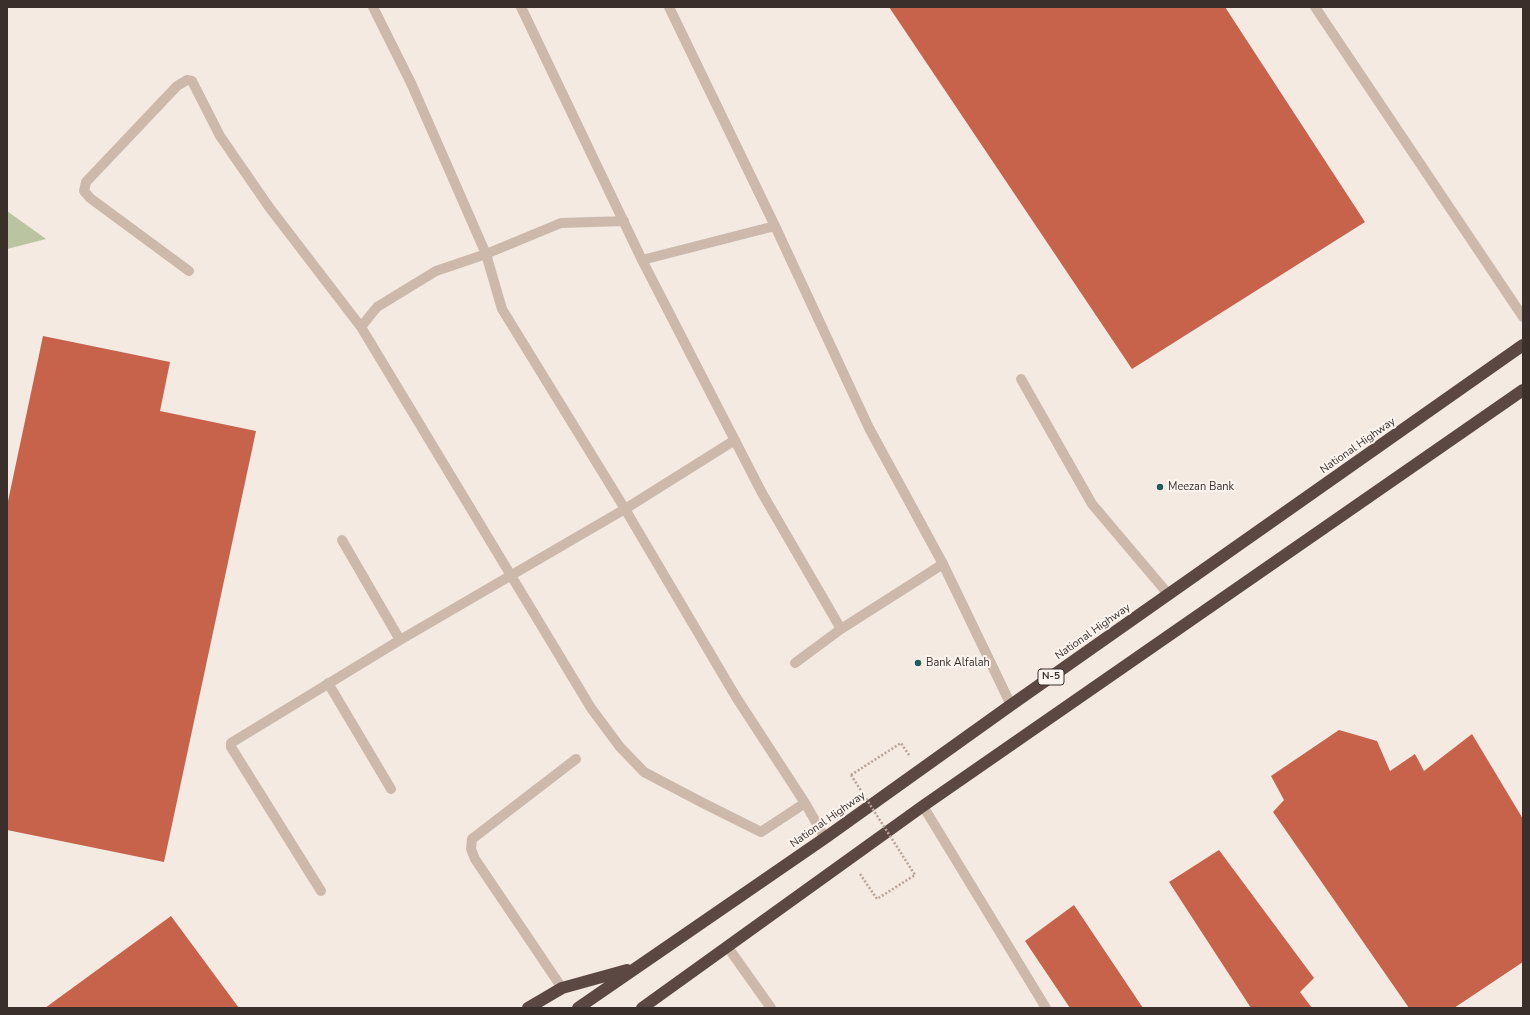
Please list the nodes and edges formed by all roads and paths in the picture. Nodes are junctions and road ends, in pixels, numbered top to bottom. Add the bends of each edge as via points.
1 (373, 7) edge
2 (521, 7) edge
3 (669, 7) edge
4 (1315, 7) edge
5 (624, 222) junction
6 (775, 226) junction
7 (486, 254) junction
8 (642, 260) junction
9 (189, 271) dead end
10 (1523, 317) edge
11 (361, 327) junction
12 (1523, 346) edge
13 (1021, 379) dead end
14 (1523, 390) edge
15 (735, 440) junction
16 (625, 509) junction
17 (342, 540) dead end
18 (943, 564) junction
19 (510, 575) junction
20 (1169, 595) junction
21 (841, 629) junction
22 (400, 640) junction
23 (795, 663) dead end
24 (328, 683) junction
25 (1011, 705) junction
26 (901, 743) dead end
27 (576, 759) dead end
28 (391, 789) dead end
29 (805, 803) junction
30 (923, 806) junction
31 (825, 838) junction
32 (850, 858) junction
33 (322, 891) dead end
34 (727, 946) junction
35 (637, 967) junction
36 (562, 988) junction
37 (528, 1008) edge
38 (578, 1008) edge
39 (642, 1008) edge
40 (771, 1008) edge
41 (1046, 1008) edge

1 - 7 street via 411,83
2 - 5 street
3 - 6 street
4 - 10 street
5 - 7 street via 562,223
5 - 8 street
6 - 8 street
6 - 18 street via 869,428
7 - 11 street via 436,271 377,307
7 - 16 street via 502,309
8 - 15 street
9 - 11 street via 84,191 86,182 177,86 187,80 192,82 220,136 269,207
11 - 19 street
12 - 20 highway, National Highway / N-5
13 - 20 street via 1092,504
14 - 30 highway
15 - 16 street
15 - 21 street via 762,493
16 - 19 street
16 - 29 street via 736,697
17 - 22 street
18 - 21 street
18 - 25 street
19 - 22 street
19 - 29 street via 591,708 620,747 644,772 761,832
20 - 25 highway, National Highway / N-5
21 - 23 street
22 - 24 street
24 - 28 street
24 - 33 street via 231,743 231,747
25 - 31 highway, National Highway / N-5
26 - 32 path, bridge via 851,775 915,875 877,899
27 - 36 street via 472,839 471,844 475,859
29 - 31 street
30 - 32 highway
30 - 41 street
31 - 35 highway, National Highway / N-5
32 - 34 highway
34 - 39 highway
34 - 40 street
35 - 36 highway
35 - 38 highway, National Highway / N-5
36 - 37 highway

